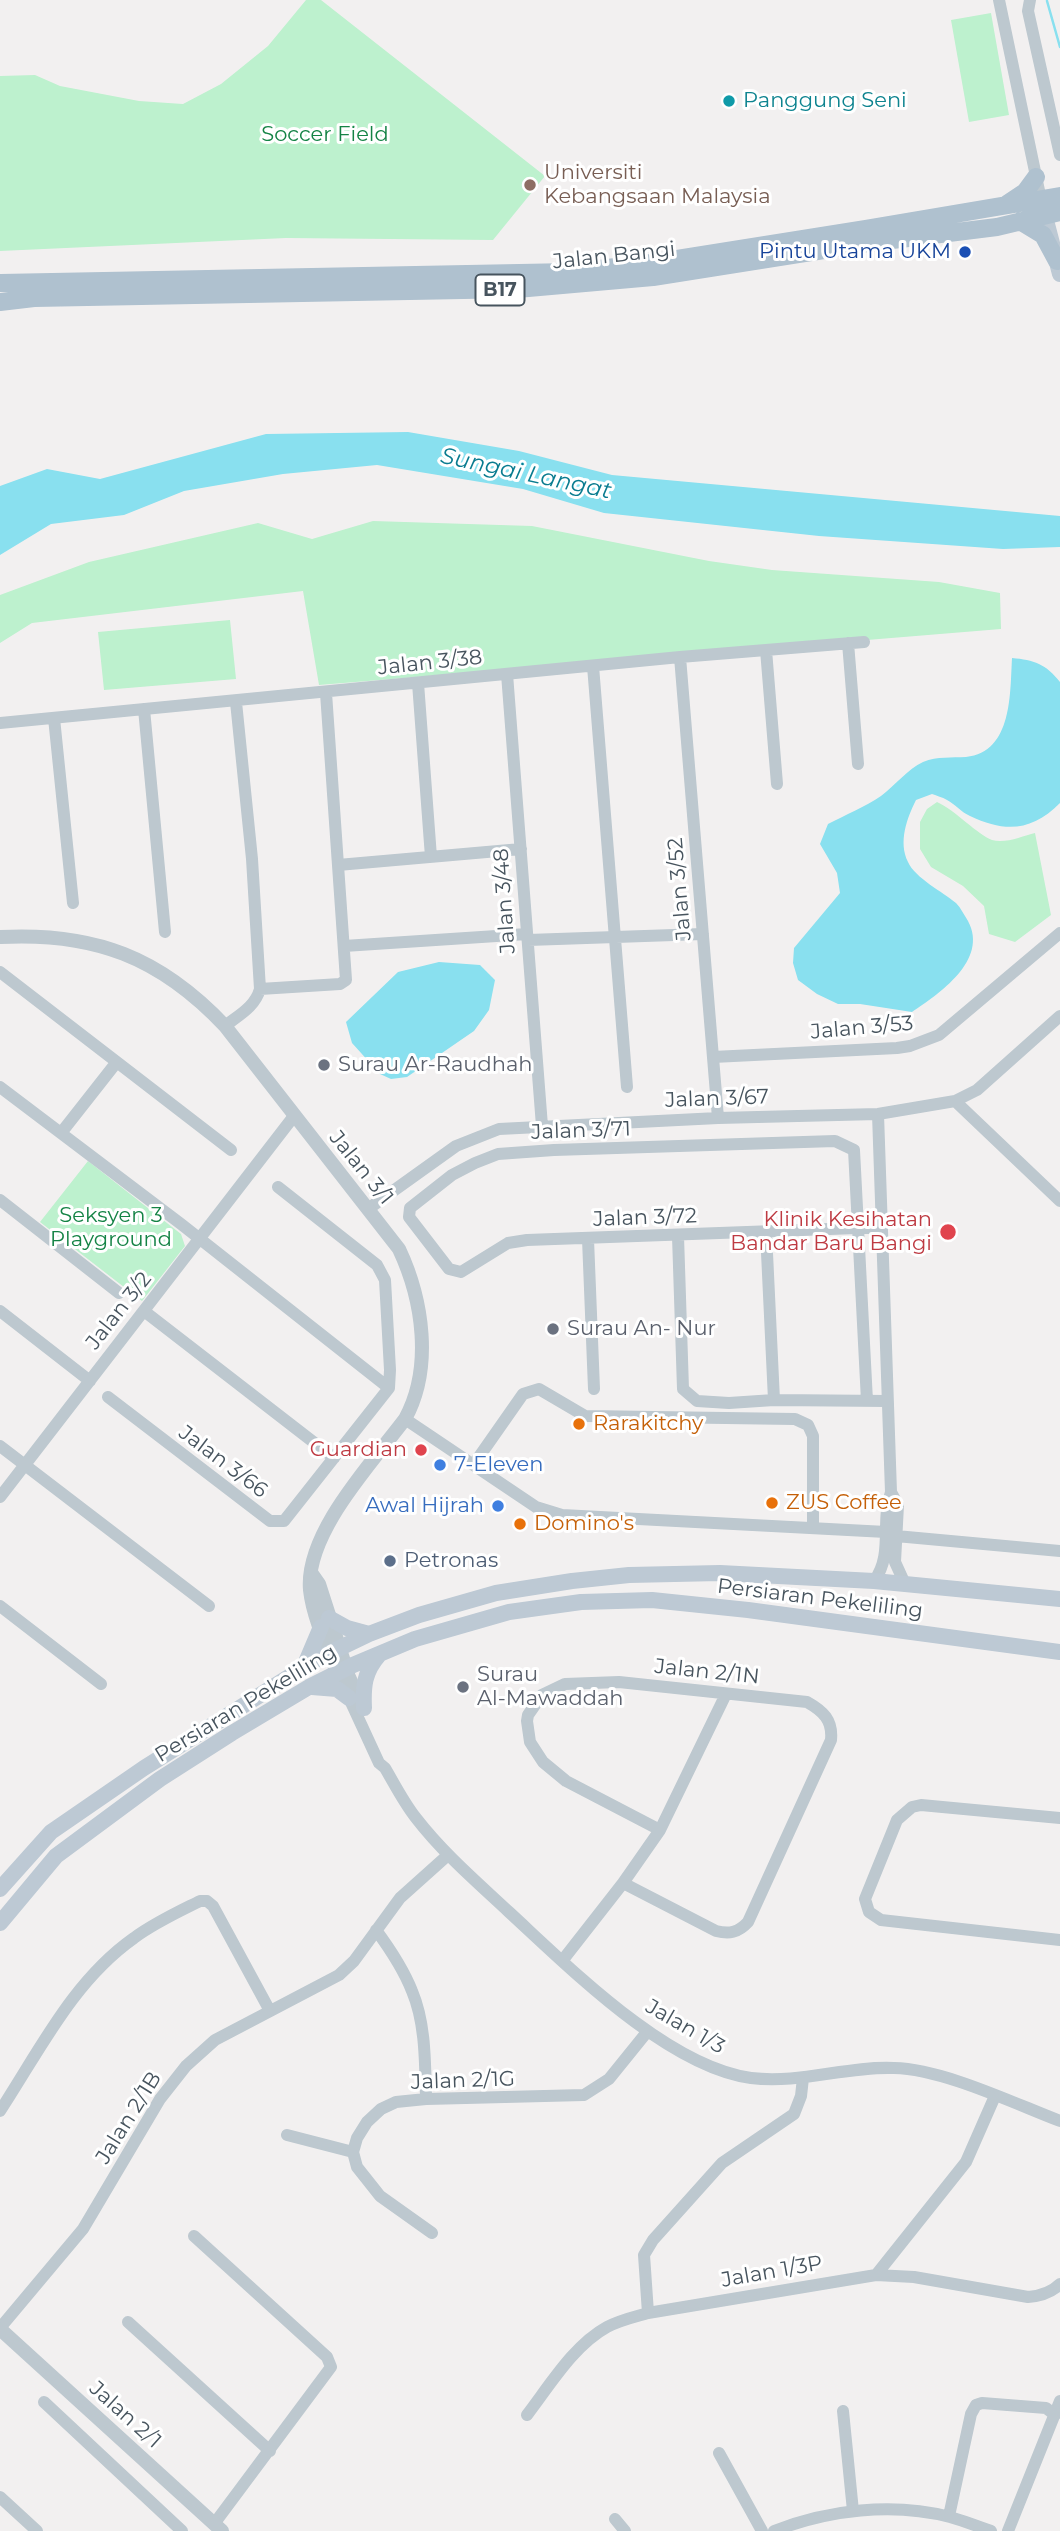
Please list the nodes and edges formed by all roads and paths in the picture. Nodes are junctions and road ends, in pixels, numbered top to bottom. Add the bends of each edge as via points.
1 (999, 0) edge
2 (1030, 0) edge
3 (1060, 155) edge
4 (1036, 177) junction
5 (1060, 196) edge
6 (1004, 206) junction
7 (1048, 209) edge
8 (1020, 221) junction
9 (1059, 267) edge
10 (0, 283) edge
11 (0, 302) edge
12 (864, 642) dead end
13 (848, 643) junction
14 (766, 650) junction
15 (680, 657) junction
16 (593, 666) junction
17 (507, 674) junction
18 (418, 683) junction
19 (326, 692) junction
20 (236, 702) junction
21 (144, 709) junction
22 (54, 718) junction
23 (0, 723) edge
24 (858, 764) dead end
25 (777, 784) dead end
26 (521, 849) junction
27 (431, 857) junction
28 (338, 865) junction
29 (73, 903) dead end
30 (165, 932) dead end
31 (1060, 933) edge
32 (703, 934) junction
33 (0, 937) edge
34 (527, 937) junction
35 (615, 937) junction
36 (344, 946) junction
37 (0, 972) edge
38 (260, 989) junction
39 (1060, 1016) edge
40 (225, 1026) junction
41 (713, 1057) junction
42 (116, 1063) junction
43 (0, 1087) edge
44 (627, 1087) dead end
45 (955, 1101) junction
46 (878, 1114) junction
47 (294, 1116) junction
48 (718, 1118) junction
49 (542, 1126) junction
50 (61, 1133) junction
51 (231, 1150) dead end
52 (278, 1188) dead end
53 (0, 1200) edge
54 (1060, 1201) edge
55 (368, 1209) junction
56 (857, 1228) junction
57 (882, 1228) junction
58 (766, 1232) junction
59 (678, 1236) junction
60 (200, 1239) junction
61 (588, 1239) junction
62 (461, 1272) joint
63 (119, 1293) dead end
64 (0, 1311) edge
65 (144, 1311) junction
66 (90, 1381) junction
67 (389, 1388) junction
68 (594, 1389) dead end
69 (108, 1397) dead end
70 (774, 1400) junction
71 (867, 1401) junction
72 (887, 1401) junction
73 (405, 1419) junction
74 (0, 1446) edge
75 (334, 1458) junction
76 (474, 1464) junction
77 (25, 1465) junction
78 (0, 1497) edge
79 (813, 1528) junction
80 (891, 1534) junction
81 (1060, 1551) edge
82 (874, 1581) junction
83 (905, 1584) junction
84 (1060, 1599) edge
85 (0, 1606) edge
86 (209, 1606) dead end
87 (325, 1622) junction
88 (369, 1634) junction
89 (334, 1650) junction
90 (1060, 1652) edge
91 (380, 1653) junction
92 (304, 1667) junction
93 (341, 1670) junction
94 (101, 1684) dead end
95 (309, 1687) junction
96 (726, 1694) junction
97 (349, 1698) junction
98 (364, 1708) junction
99 (385, 1768) junction
100 (1060, 1818) edge
101 (660, 1829) junction
102 (448, 1855) junction
103 (623, 1883) junction
104 (0, 1889) edge
105 (0, 1923) edge
106 (376, 1930) junction
107 (1060, 1940) edge
108 (562, 1961) junction
109 (270, 2011) junction
110 (647, 2032) junction
111 (803, 2078) junction
112 (995, 2095) junction
113 (426, 2099) junction
114 (0, 2111) edge
115 (1060, 2121) edge
116 (287, 2135) dead end
117 (353, 2152) junction
118 (432, 2233) dead end
119 (194, 2236) dead end
120 (876, 2275) junction
121 (1060, 2284) edge
122 (648, 2313) junction
123 (128, 2322) dead end
124 (0, 2328) edge
125 (1060, 2401) edge
126 (44, 2402) dead end
127 (844, 2411) dead end
128 (527, 2415) dead end
129 (1055, 2415) junction
130 (270, 2451) junction
131 (719, 2453) dead end
132 (0, 2497) edge
133 (853, 2511) junction
134 (948, 2516) junction
135 (615, 2519) dead end
136 (220, 2529) edge
137 (37, 2531) edge
138 (182, 2531) edge
139 (625, 2531) edge
140 (762, 2531) edge
141 (774, 2531) edge
142 (991, 2531) edge
143 (1009, 2531) edge

1 - 4 street
2 - 3 street via 1028,11
4 - 6 main road via 1025,192
4 - 7 street
5 - 7 main road, Jalan Bangi / B17
6 - 7 main road, Jalan Bangi / B17
6 - 10 main road, Jalan Bangi / B17 via 571,272
7 - 8 main road, Jalan Bangi / B17
7 - 9 main road
8 - 9 main road via 1043,235
8 - 11 main road, Jalan Bangi / B17 via 653,277 517,289
12 - 13 street, Jalan 3/38
13 - 14 street, Jalan 3/38
13 - 24 street
14 - 15 street, Jalan 3/38
14 - 25 street
15 - 16 street, Jalan 3/38
15 - 32 street, Jalan 3/52
16 - 17 street, Jalan 3/38
16 - 35 street
17 - 18 street, Jalan 3/38
17 - 26 street, Jalan 3/48
18 - 19 street, Jalan 3/38
18 - 27 street
19 - 20 street, Jalan 3/38
19 - 28 street
20 - 21 street, Jalan 3/38
20 - 38 street
21 - 22 street, Jalan 3/38
21 - 30 street
22 - 23 street, Jalan 3/38
22 - 29 street
26 - 27 street
26 - 34 street, Jalan 3/48
27 - 28 street
28 - 36 street
31 - 41 street, Jalan 3/53 via 939,1035 920,1043
32 - 35 street
32 - 41 street, Jalan 3/52
33 - 40 street, Jalan 3/1 via 48,936 114,950 170,978
34 - 35 street
34 - 36 street
34 - 49 street, Jalan 3/48
35 - 44 street
36 - 38 street via 346,980 340,984
37 - 42 street
38 - 40 street via 252,1005
39 - 45 street, Jalan 3/67 via 977,1090
40 - 47 street, Jalan 3/1
41 - 48 street, Jalan 3/52
42 - 50 street
42 - 51 street
43 - 50 street
45 - 46 street, Jalan 3/67
45 - 54 street
46 - 48 street, Jalan 3/67
46 - 57 street
47 - 55 street, Jalan 3/1
47 - 60 street, Jalan 3/2
48 - 49 street, Jalan 3/67
49 - 55 street, Jalan 3/67 via 499,1129 456,1146
50 - 60 street
52 - 67 street via 377,1265 385,1280
53 - 63 street
55 - 73 street, Jalan 3/1 via 400,1249 415,1288 419,1374
56 - 57 street, Jalan 3/72
56 - 58 street, Jalan 3/72
56 - 62 street, Jalan 3/71 via 854,1150 835,1141 498,1154 452,1175 408,1212 449,1269
56 - 71 street
57 - 72 street
58 - 59 street, Jalan 3/72
58 - 70 street
59 - 61 street, Jalan 3/72
59 - 70 street via 682,1389 697,1401
60 - 65 street, Jalan 3/2
60 - 67 street
61 - 62 street, Jalan 3/72 via 508,1243
61 - 68 street
64 - 66 street
65 - 66 street, Jalan 3/2
65 - 75 street
66 - 77 street, Jalan 3/2
67 - 75 street, Jalan 3/66
69 - 75 street, Jalan 3/66 via 270,1521 284,1521
70 - 71 street
71 - 72 street
72 - 80 street via 891,1492 886,1506
73 - 76 street
73 - 87 street, Jalan 3/1 via 319,1539 312,1574 319,1584
74 - 77 street
76 - 79 street via 536,1507 562,1516
76 - 79 street via 523,1394 538,1389 585,1416 795,1419 808,1425 813,1436
77 - 78 street, Jalan 3/2
77 - 86 street
79 - 80 street
80 - 81 street
80 - 82 street via 885,1563
80 - 83 street via 895,1562
82 - 83 main road, Persiaran Pekeliling
82 - 88 main road, Persiaran Pekeliling via 720,1573 583,1579 496,1592
83 - 84 main road, Persiaran Pekeliling
85 - 94 street
87 - 88 main road
87 - 89 street, Jalan 3/1
87 - 92 main road
88 - 89 main road, Persiaran Pekeliling
89 - 92 main road, Persiaran Pekeliling
89 - 93 street, Jalan 3/1
90 - 91 main road, Persiaran Pekeliling via 748,1610 616,1600 524,1608
91 - 93 main road, Persiaran Pekeliling
91 - 98 main road via 363,1684
92 - 104 main road, Persiaran Pekeliling via 51,1832
93 - 95 main road, Persiaran Pekeliling
93 - 97 street, Jalan 1/3
93 - 98 street, Jalan 1/3
95 - 97 main road via 337,1689
95 - 105 main road, Persiaran Pekeliling via 160,1779 56,1856
96 - 101 street
96 - 101 street, Jalan 2/1N via 581,1682 542,1695 528,1715 530,1742 543,1762 566,1781
96 - 103 street, Jalan 2/1N via 807,1702 825,1714 832,1730 748,1922 726,1934 716,1931
97 - 99 street, Jalan 1/3
98 - 99 street, Jalan 1/3
99 - 102 street, Jalan 1/3 via 415,1817
100 - 107 street via 912,1807 897,1821 867,1890 866,1905 881,1920
101 - 103 street
102 - 106 street, Jalan 2/1B via 400,1898
102 - 108 street, Jalan 1/3
103 - 108 street
106 - 109 street, Jalan 2/1B via 339,1975
106 - 113 street via 398,1960 413,1992 424,2049
108 - 110 street, Jalan 1/3
109 - 114 street via 214,1906 200,1901 134,1937 106,1961 76,1993
109 - 124 street, Jalan 2/1B via 215,2040 186,2066 160,2099 83,2229
110 - 111 street, Jalan 1/3 via 724,2072 750,2078
110 - 113 street, Jalan 2/1G via 609,2079 584,2095
111 - 112 street, Jalan 1/3 via 896,2068 932,2073
111 - 122 street via 794,2114 722,2163 653,2240 644,2255
112 - 115 street, Jalan 1/3
112 - 120 street via 966,2162
113 - 117 street, Jalan 2/1G via 396,2102 381,2109 367,2122
116 - 117 street
117 - 118 street via 357,2167 380,2196
119 - 130 street via 331,2362 329,2373
120 - 121 street, Jalan 1/3P via 915,2277 1028,2297 1042,2296
120 - 122 street, Jalan 1/3P
122 - 128 street, Jalan 1/3P via 605,2328 588,2340
123 - 130 street
124 - 136 street, Jalan 2/1
125 - 129 street
126 - 138 street
127 - 133 street
129 - 134 street via 1046,2408 982,2403 974,2408
129 - 143 street
130 - 136 street
131 - 140 street
132 - 137 street
133 - 134 street via 906,2510
133 - 141 street via 806,2519
134 - 142 street
135 - 139 street

